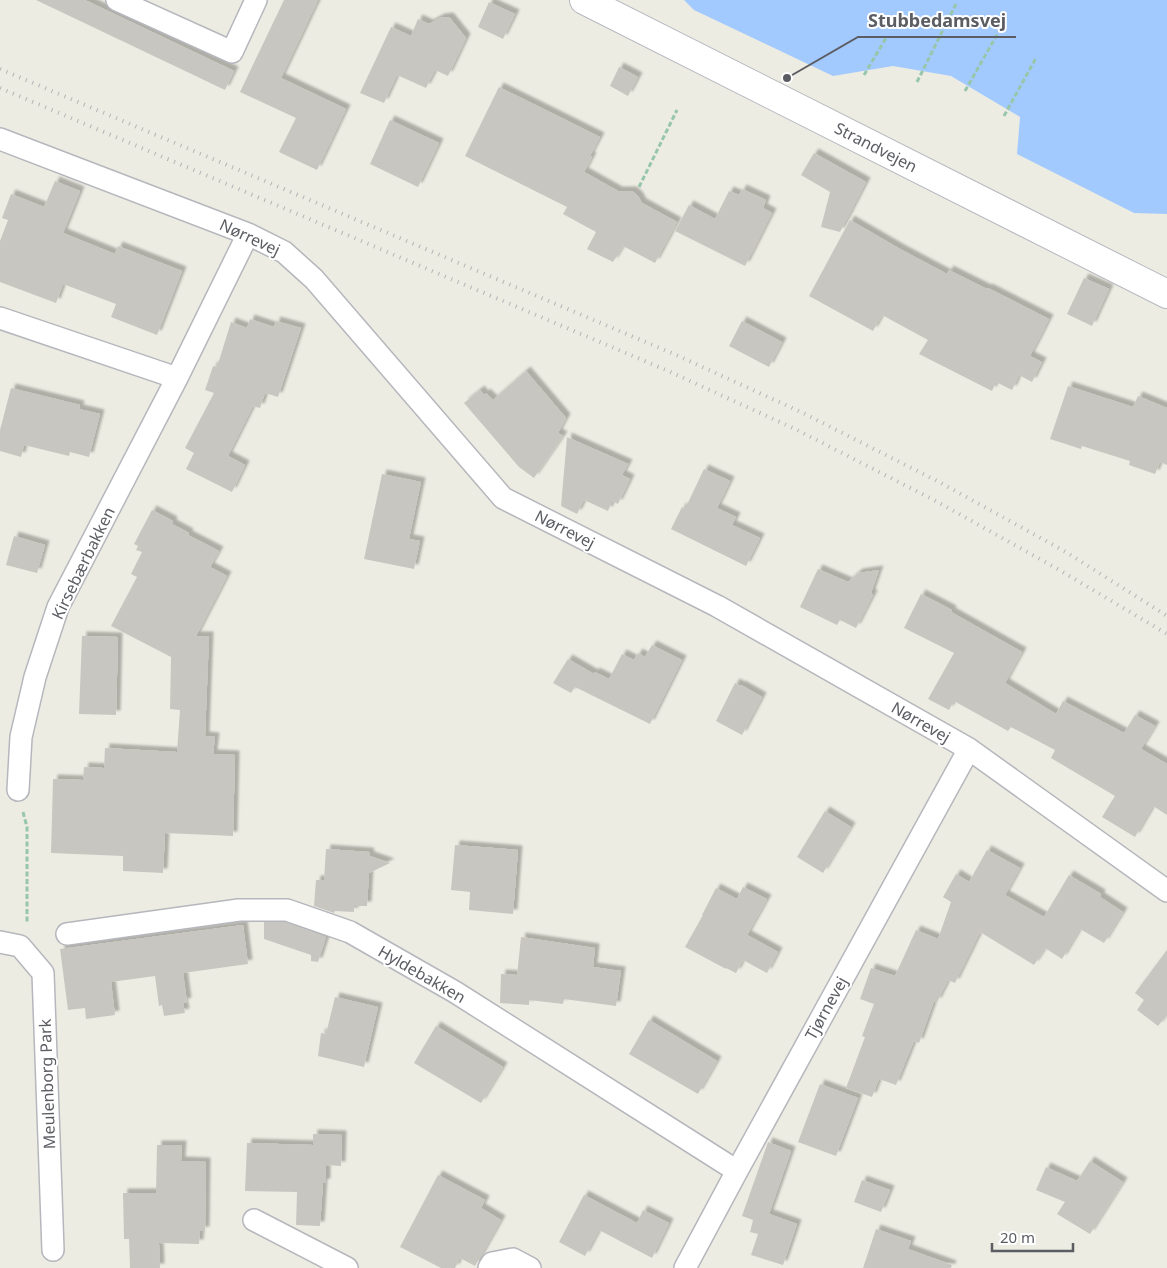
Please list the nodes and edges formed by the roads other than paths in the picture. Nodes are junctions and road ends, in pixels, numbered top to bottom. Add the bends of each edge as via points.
1 (117, 0) edge
2 (256, 0) edge
3 (584, 0) edge
4 (0, 139) edge
5 (248, 234) junction
6 (1167, 294) edge
7 (0, 318) edge
8 (177, 378) junction
9 (969, 749) junction
10 (18, 790) road end
11 (1167, 891) edge
12 (67, 934) dead end
13 (10, 944) edge
14 (737, 1170) junction
15 (254, 1220) dead end
16 (53, 1250) dead end
17 (347, 1268) edge
18 (489, 1268) edge
19 (530, 1268) edge
20 (685, 1268) edge

1 - 2 street via 232,52
3 - 6 main road, Strandvejen
4 - 5 street, Nørrevej
5 - 8 street, Kirsebærbakken
5 - 9 street, Nørrevej via 284,252 314,279 503,498 716,606
7 - 8 street
8 - 10 street, Kirsebærbakken via 58,607 35,676 21,737
9 - 11 street, Nørrevej
9 - 14 street, Tjørnevej
12 - 14 street, Hyldebakken via 239,910 287,910 350,932 455,992
13 - 16 street, Meulenborg Park via 42,973
14 - 20 street, Tjørnevej
15 - 17 street
18 - 19 street via 492,1263 513,1259

